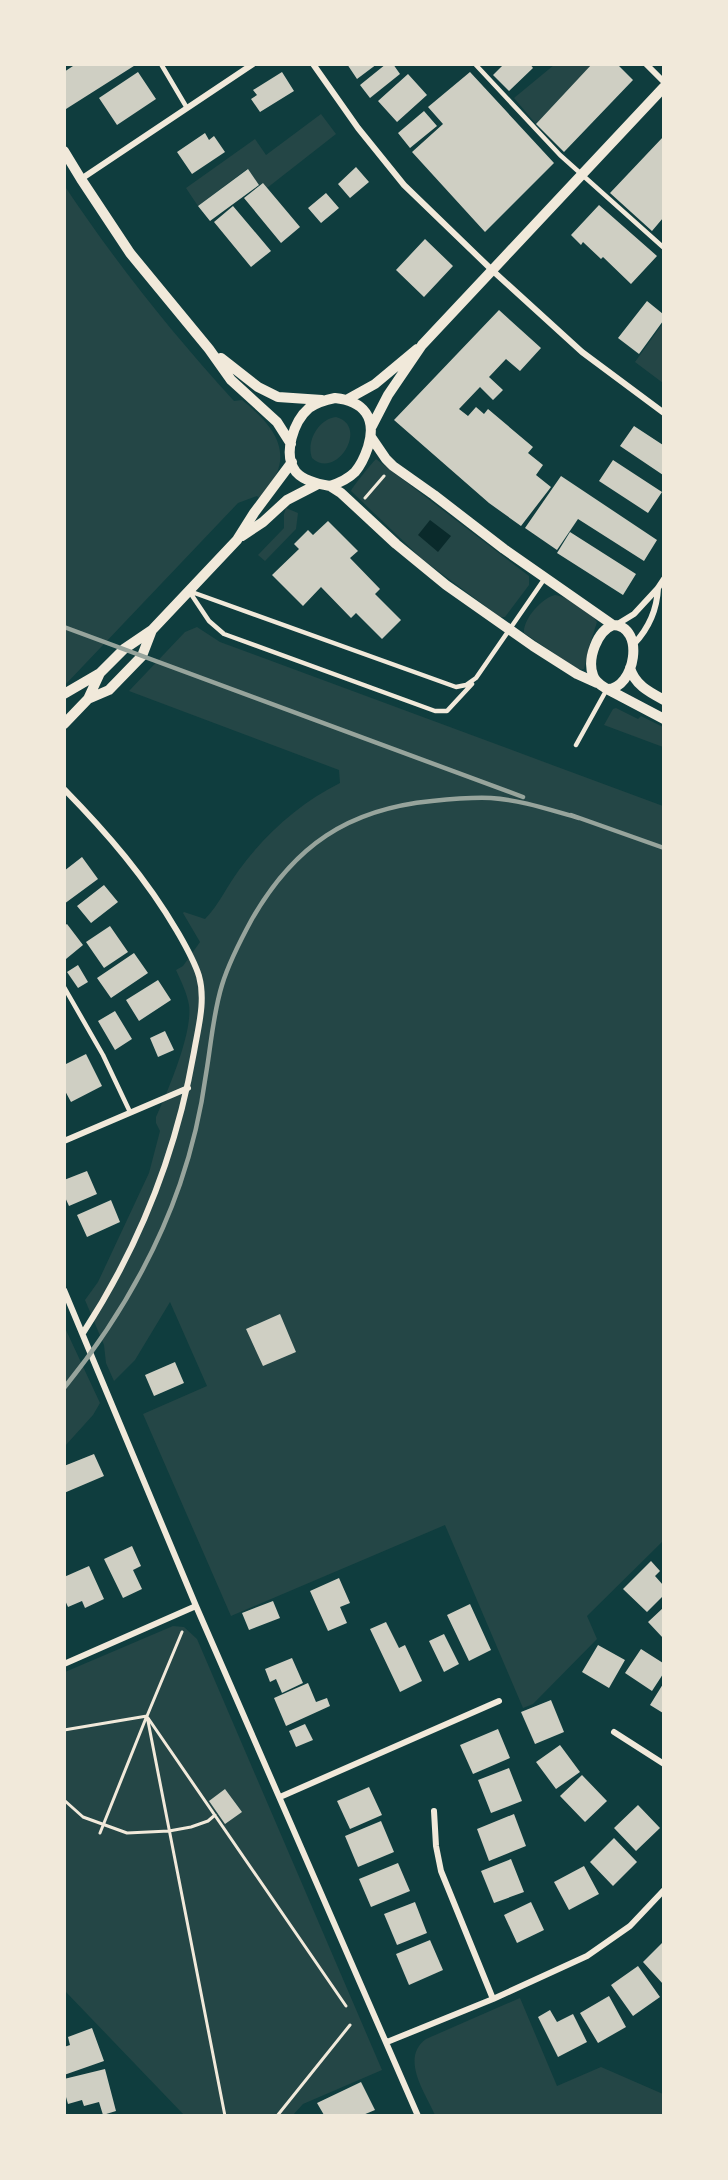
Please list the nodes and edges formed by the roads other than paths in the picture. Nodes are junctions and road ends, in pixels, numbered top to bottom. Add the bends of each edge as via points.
1 (161, 64) edge
2 (253, 64) edge
3 (313, 64) edge
4 (475, 64) edge
5 (646, 64) edge
6 (663, 82) edge
7 (663, 87) edge
8 (187, 108) junction
9 (64, 151) edge
10 (582, 175) junction
11 (81, 179) junction
12 (663, 248) edge
13 (493, 271) junction
14 (422, 345) junction
15 (209, 349) junction
16 (348, 399) junction
17 (322, 400) junction
18 (663, 412) edge
19 (372, 431) junction
20 (291, 444) junction
21 (292, 462) junction
22 (318, 484) junction
23 (330, 486) junction
24 (237, 540) junction
25 (545, 578) junction
26 (663, 579) edge
27 (658, 588) junction
28 (189, 591) junction
29 (615, 625) junction
30 (152, 630) junction
31 (510, 630) junction
32 (634, 644) junction
33 (630, 668) junction
34 (100, 673) junction
35 (476, 678) junction
36 (602, 686) junction
37 (64, 694) edge
38 (88, 699) junction
39 (663, 700) edge
40 (663, 719) edge
41 (64, 724) edge
42 (576, 746) dead end
43 (64, 789) edge
44 (64, 987) edge
45 (188, 1088) junction
46 (130, 1112) junction
47 (64, 1141) edge
48 (64, 1290) edge
49 (83, 1333) junction
50 (196, 1606) junction
51 (64, 1664) edge
52 (499, 1701) dead end
53 (614, 1732) dead end
54 (663, 1764) edge
55 (280, 1797) junction
56 (434, 1810) dead end
57 (663, 1890) edge
58 (493, 1999) junction
59 (387, 2042) junction
60 (418, 2115) edge

1 - 8 lane
2 - 8 street
3 - 13 street via 404,185
4 - 10 lane
5 - 6 street
7 - 10 street
8 - 11 street
9 - 11 street
10 - 12 lane
10 - 13 street
11 - 15 street via 130,253
13 - 14 street
13 - 18 street via 582,352
14 - 16 street via 375,384
14 - 19 street via 388,395
15 - 17 street via 258,387 278,397
15 - 20 street via 231,380 277,422
16 - 17 street
16 - 19 street via 366,413
17 - 20 street via 302,417
19 - 23 street via 356,471
19 - 25 street via 393,466
20 - 21 street
21 - 22 street via 296,472
21 - 24 street
22 - 23 street
22 - 24 street via 287,500
23 - 31 street via 446,585
24 - 28 street
25 - 29 street
25 - 31 lane
26 - 27 street
27 - 29 street via 634,614
27 - 32 street via 658,605
28 - 30 street
28 - 35 lane via 444,684 460,687
28 - 35 lane via 209,621 224,634 438,712 451,708
29 - 32 street via 629,633
29 - 36 street via 604,630 595,648 592,674
30 - 34 street via 124,649
30 - 38 street via 142,656 109,690
31 - 35 lane
31 - 36 street
32 - 33 street
33 - 36 street via 620,685
33 - 39 street via 643,688
34 - 37 street
34 - 38 street
36 - 40 street
36 - 42 lane
38 - 41 street
43 - 45 street via 142,876 192,959 199,976 202,1004
44 - 46 lane
45 - 46 street
45 - 49 street via 163,1176 146,1218
46 - 47 street
48 - 49 street
49 - 50 street
50 - 51 street
50 - 55 street
52 - 55 street
53 - 54 street
55 - 59 street
56 - 58 street via 441,1871
57 - 58 street via 630,1926 587,1956
58 - 59 street
59 - 60 street

